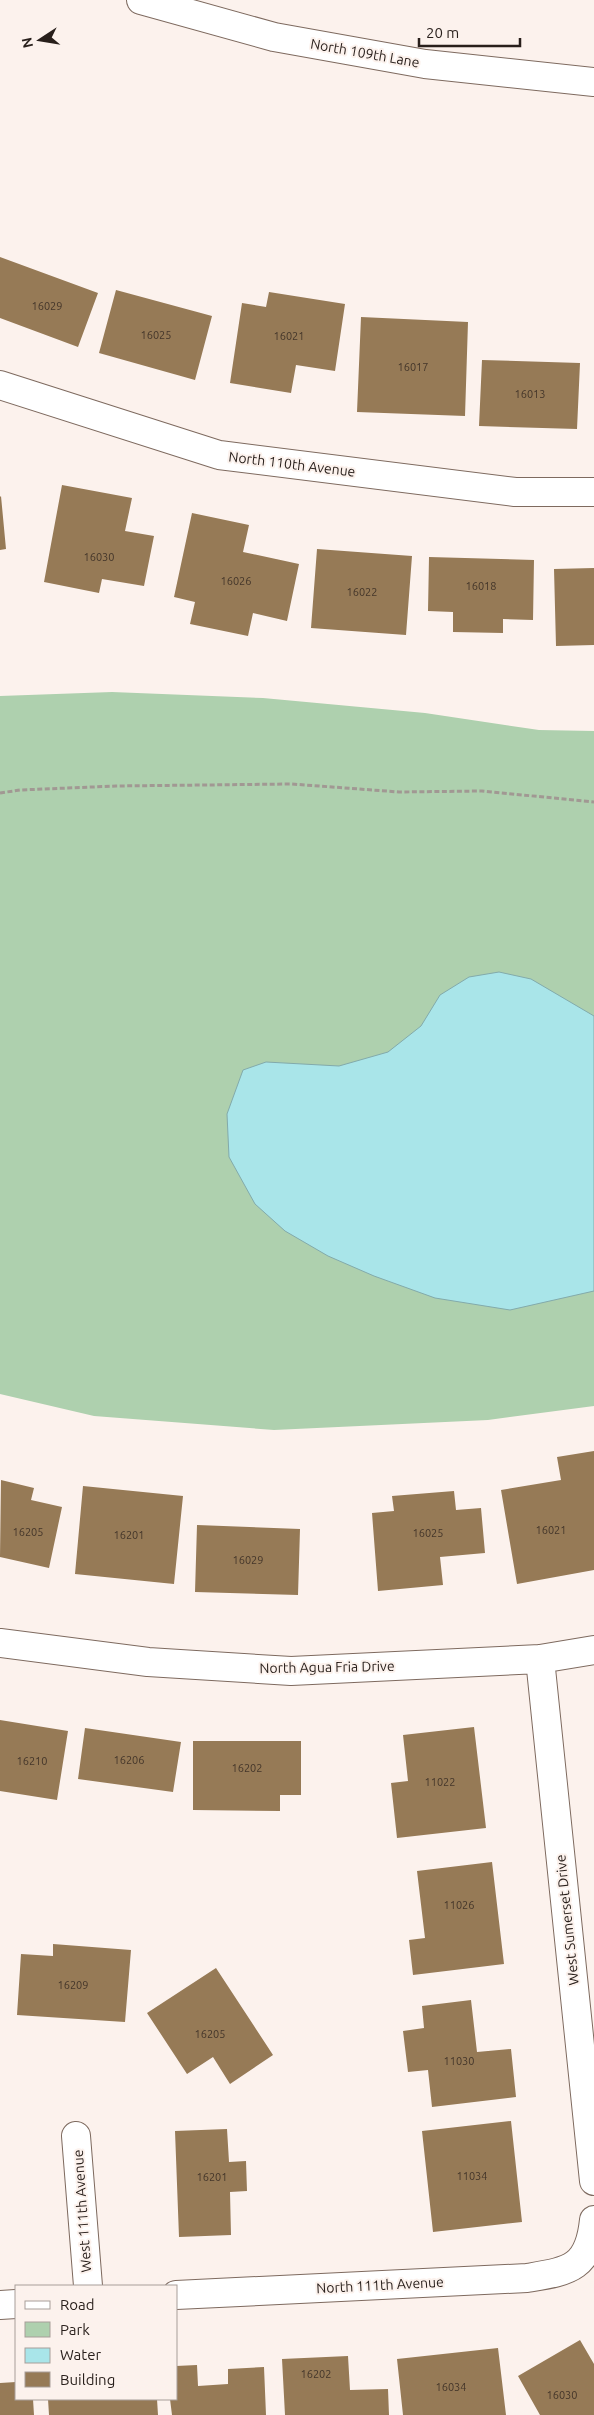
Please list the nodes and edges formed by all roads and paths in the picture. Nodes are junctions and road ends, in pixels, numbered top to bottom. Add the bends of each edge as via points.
1 (141, 0) edge
2 (594, 82) edge
3 (0, 386) edge
4 (594, 492) edge
5 (0, 793) edge
6 (594, 802) edge
7 (0, 1643) edge
8 (594, 1650) edge
9 (540, 1659) junction
10 (76, 2136) dead end
11 (594, 2181) edge
12 (594, 2220) edge
13 (88, 2285) edge
14 (178, 2295) edge
15 (15, 2304) edge
16 (0, 2305) edge

1 - 2 street, North 109th Lane via 284,39 425,64
3 - 4 street, North 110th Avenue via 219,455 515,492
5 - 6 path via 116,786 292,784 399,792 482,791
7 - 9 street, North Agua Fria Drive via 148,1662 290,1671
8 - 9 street, North Agua Fria Drive
9 - 11 street, West Sumerset Drive
10 - 13 street, West 111th Avenue
12 - 14 street, North 111th Avenue via 592,2239 580,2262 559,2273 527,2278
15 - 16 street

